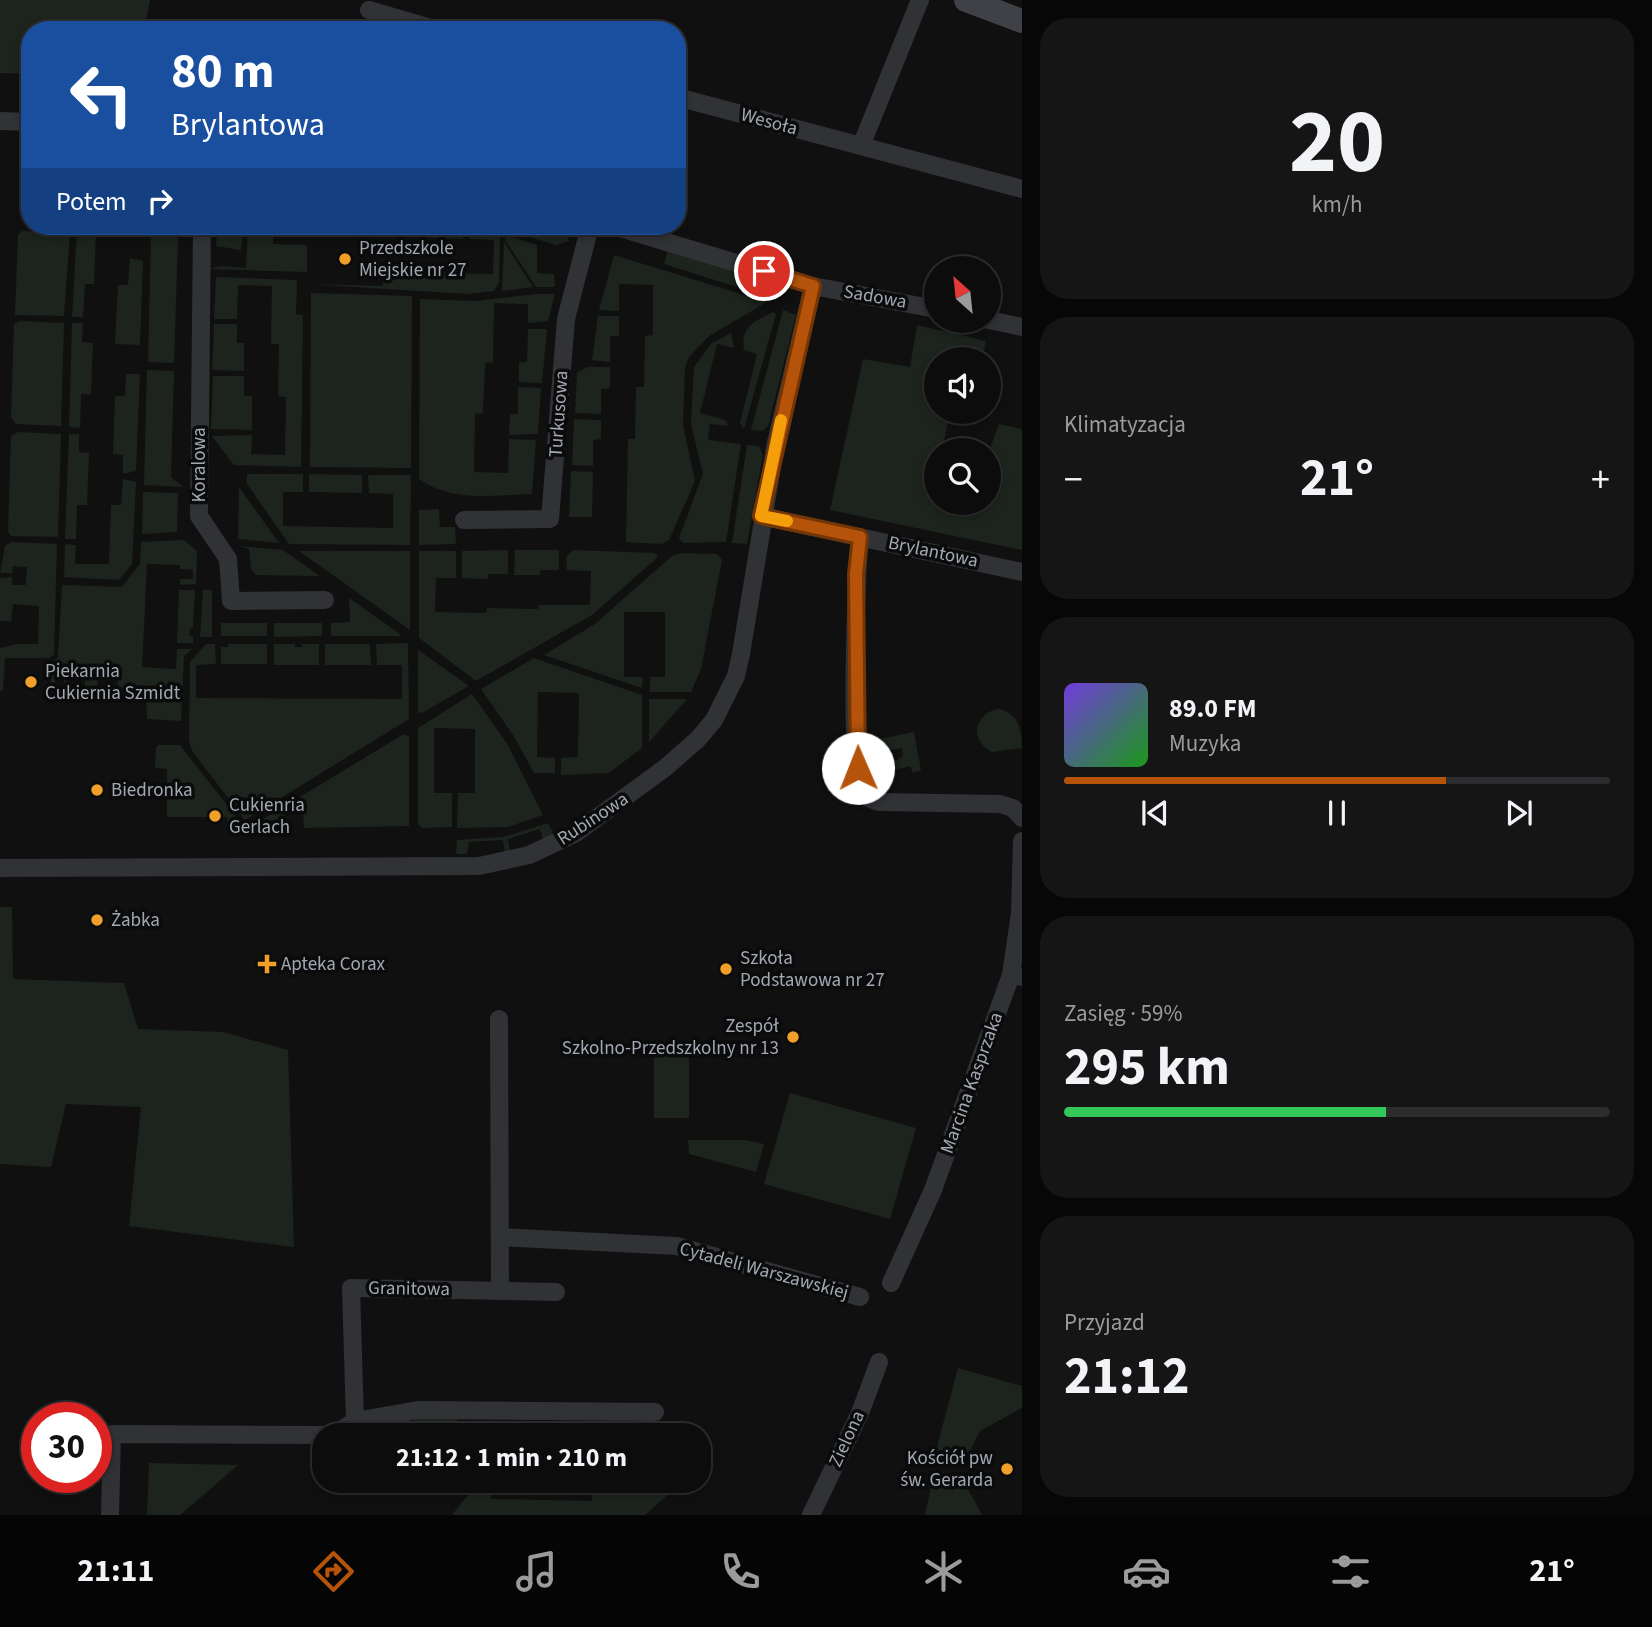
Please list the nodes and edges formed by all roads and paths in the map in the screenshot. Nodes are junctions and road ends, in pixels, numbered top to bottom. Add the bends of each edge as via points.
1 (920, 0) edge
2 (967, 0) edge
3 (369, 10) dead end
4 (406, 21) edge
5 (1022, 21) edge
6 (686, 99) edge
7 (0, 121) edge
8 (21, 122) edge
9 (861, 146) junction
10 (1022, 190) edge
11 (201, 235) edge
12 (588, 235) edge
13 (643, 235) edge
14 (813, 286) junction
15 (924, 307) edge
16 (1001, 323) edge
17 (1022, 327) edge
18 (761, 516) junction
19 (464, 520) dead end
20 (860, 537) junction
21 (1022, 572) edge
22 (325, 600) dead end
23 (1022, 818) edge
24 (1022, 841) edge
25 (0, 868) edge
26 (1017, 976) edge
27 (499, 1019) dead end
28 (500, 1237) junction
29 (891, 1283) dead end
30 (500, 1291) junction
31 (556, 1292) dead end
32 (860, 1297) dead end
33 (879, 1362) dead end
34 (656, 1412) dead end
35 (355, 1421) junction
36 (352, 1423) edge
37 (312, 1435) edge
38 (110, 1515) edge
39 (811, 1515) edge

1 - 9 street
2 - 5 street
3 - 4 street
6 - 9 street, Wesoła
7 - 8 street
9 - 10 street, Wesoła
11 - 22 street, Koralowa via 199,519 228,559 231,601
12 - 19 street, Turkusowa via 566,319 550,519
13 - 14 street, Sadowa
14 - 15 street, Sadowa
14 - 18 street, Rubinowa
16 - 17 street
18 - 20 street, Brylantowa
18 - 25 street, Rubinowa via 736,676 714,720 665,768 560,842 529,855 479,866
20 - 21 street, Brylantowa
20 - 23 street via 856,674 862,792 880,802 1000,804 1013,808
24 - 26 street, Marcina Kasprzaka
26 - 29 street, Marcina Kasprzaka via 933,1190
27 - 28 street
28 - 30 street
28 - 32 street, Cytadeli Warszawskiej via 677,1246
30 - 31 street, Granitowa
30 - 35 street, Granitowa via 351,1288
33 - 39 street, Zielona
34 - 35 street via 411,1410
35 - 36 street
37 - 38 street via 112,1434

